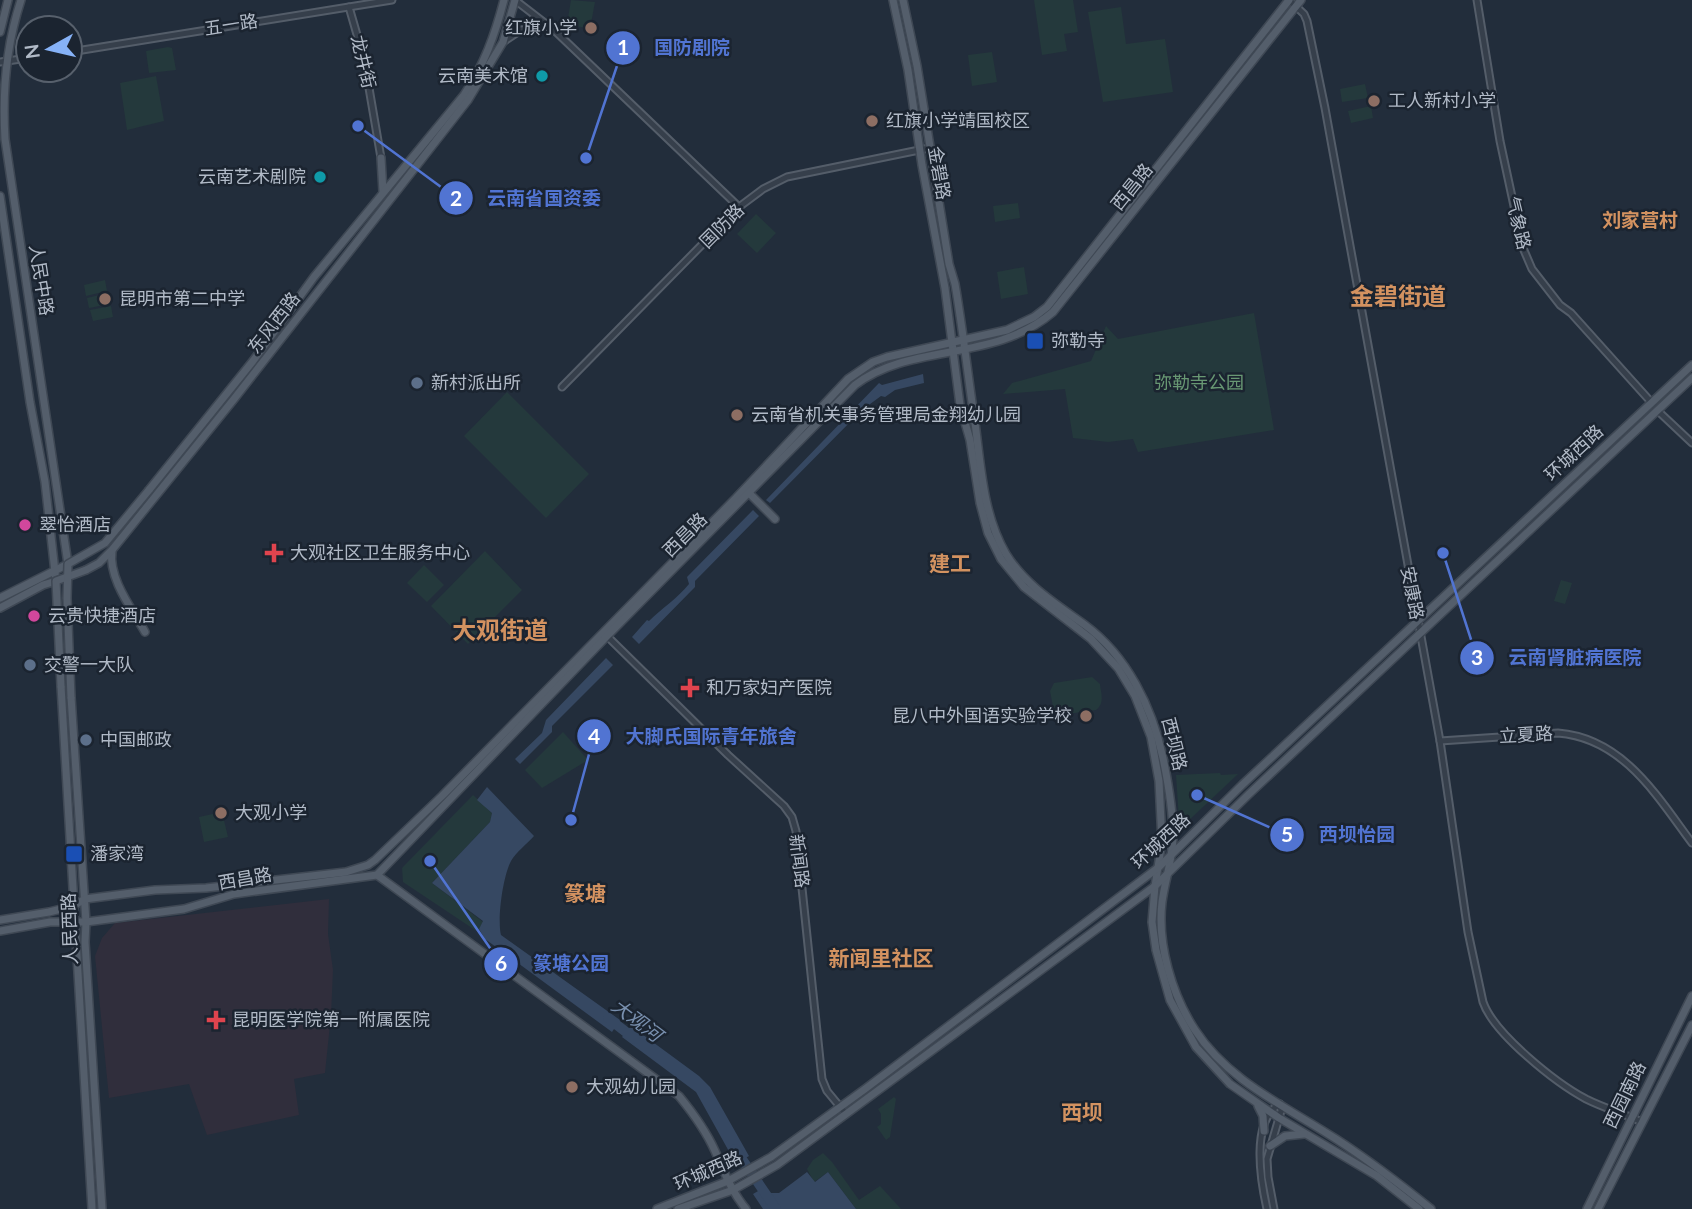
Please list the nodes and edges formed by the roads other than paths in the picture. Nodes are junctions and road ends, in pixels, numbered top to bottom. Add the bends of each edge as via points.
1 (8, 0) edge
2 (21, 0) edge
3 (392, 0) edge
4 (504, 0) edge
5 (515, 0) edge
6 (893, 0) edge
7 (903, 0) edge
8 (1477, 0) edge
9 (1294, 1) edge
10 (349, 7) junction
11 (550, 26) junction
12 (0, 32) edge
13 (503, 42) junction
14 (84, 50) edge
15 (3, 62) edge
16 (3, 141) edge
17 (929, 148) junction
18 (919, 150) junction
19 (381, 159) junction
20 (403, 167) junction
21 (383, 192) junction
22 (0, 196) edge
23 (739, 207) junction
24 (958, 340) junction
25 (963, 350) junction
26 (953, 352) junction
27 (1692, 365) edge
28 (1692, 378) edge
29 (562, 387) dead end
30 (1651, 402) junction
31 (1658, 411) junction
32 (1692, 443) edge
33 (153, 493) junction
34 (749, 493) junction
35 (775, 519) dead end
36 (112, 551) junction
37 (68, 564) junction
38 (56, 570) junction
39 (86, 570) junction
40 (114, 574) junction
41 (67, 579) junction
42 (56, 581) junction
43 (0, 598) edge
44 (0, 608) edge
45 (1418, 622) junction
46 (145, 632) dead end
47 (1420, 634) junction
48 (607, 636) junction
49 (1440, 741) junction
50 (1692, 843) edge
51 (1171, 855) junction
52 (1159, 867) junction
53 (1168, 873) junction
54 (377, 875) junction
55 (1154, 886) junction
56 (85, 899) junction
57 (73, 906) junction
58 (0, 920) edge
59 (74, 922) junction
60 (86, 922) junction
61 (0, 930) edge
62 (1692, 996) edge
63 (1692, 1025) edge
64 (1252, 1101) junction
65 (1280, 1104) junction
66 (839, 1107) junction
67 (1270, 1113) junction
68 (846, 1114) junction
69 (1279, 1118) junction
70 (1632, 1118) junction
71 (1642, 1122) junction
72 (1264, 1131) junction
73 (1306, 1134) junction
74 (1270, 1146) junction
75 (728, 1181) junction
76 (733, 1190) junction
77 (92, 1209) edge
78 (102, 1209) edge
79 (657, 1209) edge
80 (678, 1209) edge
81 (746, 1209) edge
82 (1267, 1209) edge
83 (1275, 1209) edge
84 (1419, 1209) edge
85 (1431, 1209) edge
86 (1587, 1209) edge
87 (1598, 1209) edge

1 - 12 main road
2 - 15 main road, 人民中路
3 - 10 street, 五一路
4 - 20 main road, 东风西路 via 493,41 476,76
5 - 11 street
5 - 13 main road, 东风西路
6 - 18 main road, 金碧路
7 - 17 main road, 金碧路
8 - 30 street, 气象路 via 1502,152 1528,260 1560,305
9 - 24 main road, 西昌路 via 1047,307 1007,330
9 - 25 main road, 西昌路 via 1053,312 1027,332
9 - 45 street, 安康路 via 1307,22 1325,108
10 - 14 street, 五一路
10 - 19 street, 龙井街 via 364,59
11 - 13 street via 521,30
11 - 23 street
13 - 33 main road, 东风西路 via 468,100
15 - 16 main road, 人民中路
16 - 37 main road, 人民中路
17 - 18 street, 国防路
17 - 24 main road, 金碧路 via 955,284
18 - 23 street, 国防路 via 786,177
18 - 24 main road, 金碧路
19 - 20 main road via 388,168
19 - 21 main road
20 - 21 main road, 东风西路
21 - 33 main road, 东风西路
22 - 38 main road, 人民中路
23 - 29 street, 国防路
24 - 25 main road, 金碧路
24 - 26 main road, 金碧路
24 - 56 main road, 西昌路 via 887,357 848,379 442,796 368,865 346,872
25 - 26 main road, 西昌路
25 - 51 main road, 西坝路 via 987,502 1000,543 1029,582 1108,646 1141,693 1163,756
26 - 34 main road, 西昌路 via 866,376
26 - 52 main road, 西坝路 via 980,503 993,546 1024,587 1091,639 1118,668 1144,715 1159,781
27 - 30 main road, 环城西路
28 - 31 main road, 环城西路
30 - 45 main road, 环城西路
31 - 32 street
31 - 47 main road, 环城西路
33 - 36 main road, 东风西路
33 - 37 main road, 东风西路, bridge via 105,542
34 - 35 main road
34 - 48 main road, 西昌路
36 - 39 main road, 东风西路
36 - 40 main road
37 - 38 main road, 东风西路
37 - 41 main road, 人民西路, bridge
38 - 42 main road, 人民西路, bridge
38 - 43 main road, 东风西路
39 - 40 main road via 97,568
39 - 41 main road, 东风西路, bridge
40 - 46 main road
41 - 42 main road, 东风西路, bridge
41 - 56 main road, 人民西路, bridge
42 - 44 main road, 东风西路
42 - 57 main road, 人民西路, bridge
45 - 47 street, 安康路
45 - 51 main road, 环城西路
47 - 49 street, 安康路
47 - 53 main road, 环城西路
48 - 54 main road, 西昌路
48 - 66 street, 新闻路 via 792,817 822,1079
49 - 50 street, 立夏路 via 1558,733 1594,743 1633,767
49 - 70 street, 安康路 via 1473,960 1486,1011 1504,1034 1564,1085
51 - 52 main road, 环城西路
51 - 53 main road, 西坝路
52 - 55 main road, 西坝路
52 - 66 main road, 环城西路
53 - 55 main road, 环城西路
53 - 65 main road, 西坝路 via 1162,934 1172,982 1184,1011 1222,1062
54 - 60 main road, 西昌路 via 234,894 184,909
54 - 75 main road via 679,1096 696,1117
55 - 64 main road, 西坝路 via 1153,931 1170,1000 1204,1058
55 - 68 main road, 环城西路
56 - 57 main road, 西昌路
56 - 60 main road, 人民西路
57 - 58 main road, 西昌路
57 - 59 main road, 人民西路
59 - 60 main road, 西昌路
59 - 61 main road, 西昌路
59 - 77 main road, 人民西路
60 - 78 main road, 人民西路
62 - 70 main road, 西园南路
63 - 71 main road, 西园南路
64 - 67 main road, 西坝路
64 - 72 main road via 1263,1116
65 - 67 street
65 - 69 street
65 - 85 main road, 西坝路 via 1378,1166
66 - 68 street, 新闻路
66 - 75 main road, 环城西路
67 - 69 main road, 西坝路
67 - 72 street
68 - 76 main road, 环城西路
69 - 73 main road, 西坝路
69 - 74 street
70 - 71 street, 安康路
70 - 86 main road, 西园南路
71 - 87 main road, 西园南路
72 - 82 street via 1259,1166
73 - 74 main road via 1285,1136
73 - 84 main road, 西坝路 via 1377,1176
74 - 83 street via 1268,1177
75 - 76 main road
75 - 79 main road, 环城西路
76 - 80 main road, 环城西路
76 - 81 main road

